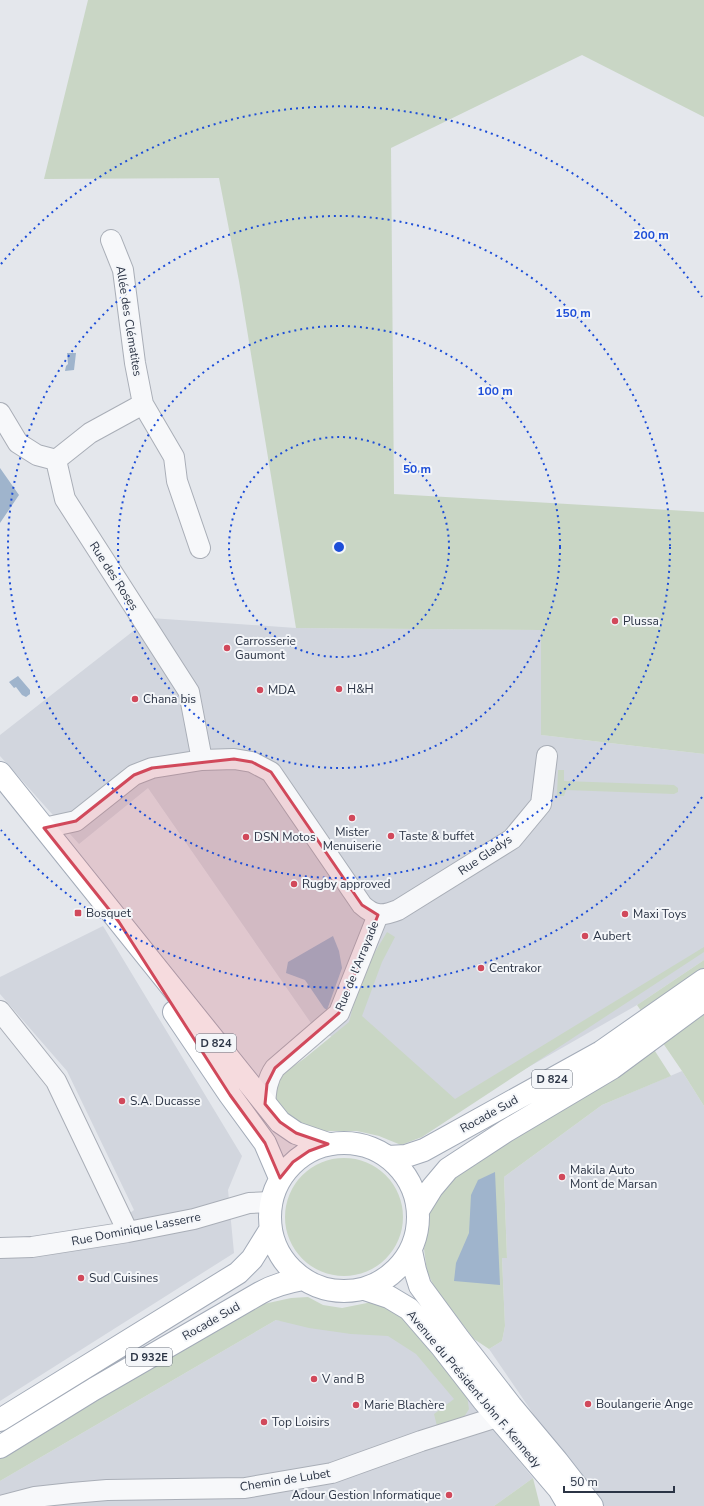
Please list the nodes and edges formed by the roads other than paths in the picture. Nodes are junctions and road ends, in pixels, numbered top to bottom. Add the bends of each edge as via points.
1 (111, 240) dead end
2 (143, 404) junction
3 (0, 413) edge
4 (56, 460) junction
5 (200, 548) dead end
6 (547, 756) dead end
7 (202, 760) junction
8 (0, 773) edge
9 (44, 828) junction
10 (378, 915) junction
11 (119, 922) junction
12 (704, 980) edge
13 (704, 1000) edge
14 (0, 1011) edge
15 (265, 1104) junction
16 (328, 1144) junction
17 (388, 1157) junction
18 (280, 1178) junction
19 (270, 1202) junction
20 (419, 1209) junction
21 (270, 1230) junction
22 (128, 1232) junction
23 (0, 1248) edge
24 (411, 1251) junction
25 (303, 1279) junction
26 (365, 1289) junction
27 (504, 1411) junction
28 (0, 1420) edge
29 (0, 1447) edge
30 (0, 1506) edge
31 (569, 1506) edge
32 (592, 1506) edge

1 - 2 street, Allée des Clématites via 123,270 135,364
2 - 4 street via 90,433
2 - 5 street, Allée des Clématites via 174,456 177,481
3 - 4 street via 18,443 37,455
4 - 7 street, Rue des Roses via 65,499 189,692
6 - 10 street, Rue Gladys via 541,804 512,839 398,910
7 - 9 street, Rue de l'Arrayade via 152,768 134,775 76,820
7 - 10 street, Rue de l'Arrayade via 234,759 252,762 270,772 362,905
8 - 9 main road, D 824
9 - 11 main road, D 824
10 - 15 street, Rue de l'Arrayade via 339,1013 275,1068 267,1084
11 - 15 main road, D 824
11 - 18 main road, D 824 via 178,1017 265,1143
12 - 17 main road, Rocade Sud / D 824 via 601,1052 424,1150 406,1156
13 - 20 main road, Rocade Sud / D 824 via 612,1068 448,1169
14 - 22 street via 56,1081
15 - 16 main road, D 824 via 280,1122 296,1132
16 - 17 main road via 349,1142 370,1147
16 - 18 main road via 309,1151 293,1162
17 - 20 main road via 403,1171 414,1189
18 - 19 main road
19 - 21 main road
19 - 22 street, Rue Dominique Lasserre via 249,1203 194,1219
20 - 24 main road via 419,1223
21 - 25 main road via 280,1255
21 - 28 main road, D 932E via 252,1259 238,1273
22 - 23 street, Rue Dominique Lasserre via 32,1247
24 - 26 main road via 399,1267 384,1280
24 - 27 main road, Avenue du Président John F. Kennedy via 420,1286 459,1339
25 - 26 main road via 322,1288 344,1292
25 - 29 main road, Rocade Sud / D 932E via 272,1286 94,1389
26 - 27 main road, Avenue du Président John F. Kennedy via 389,1297 409,1309
27 - 30 street, Chemin de Lubet via 332,1473 245,1488 107,1490 35,1497
27 - 31 main road, Avenue du Président John F. Kennedy
27 - 32 main road, Avenue du Président John F. Kennedy via 557,1461

